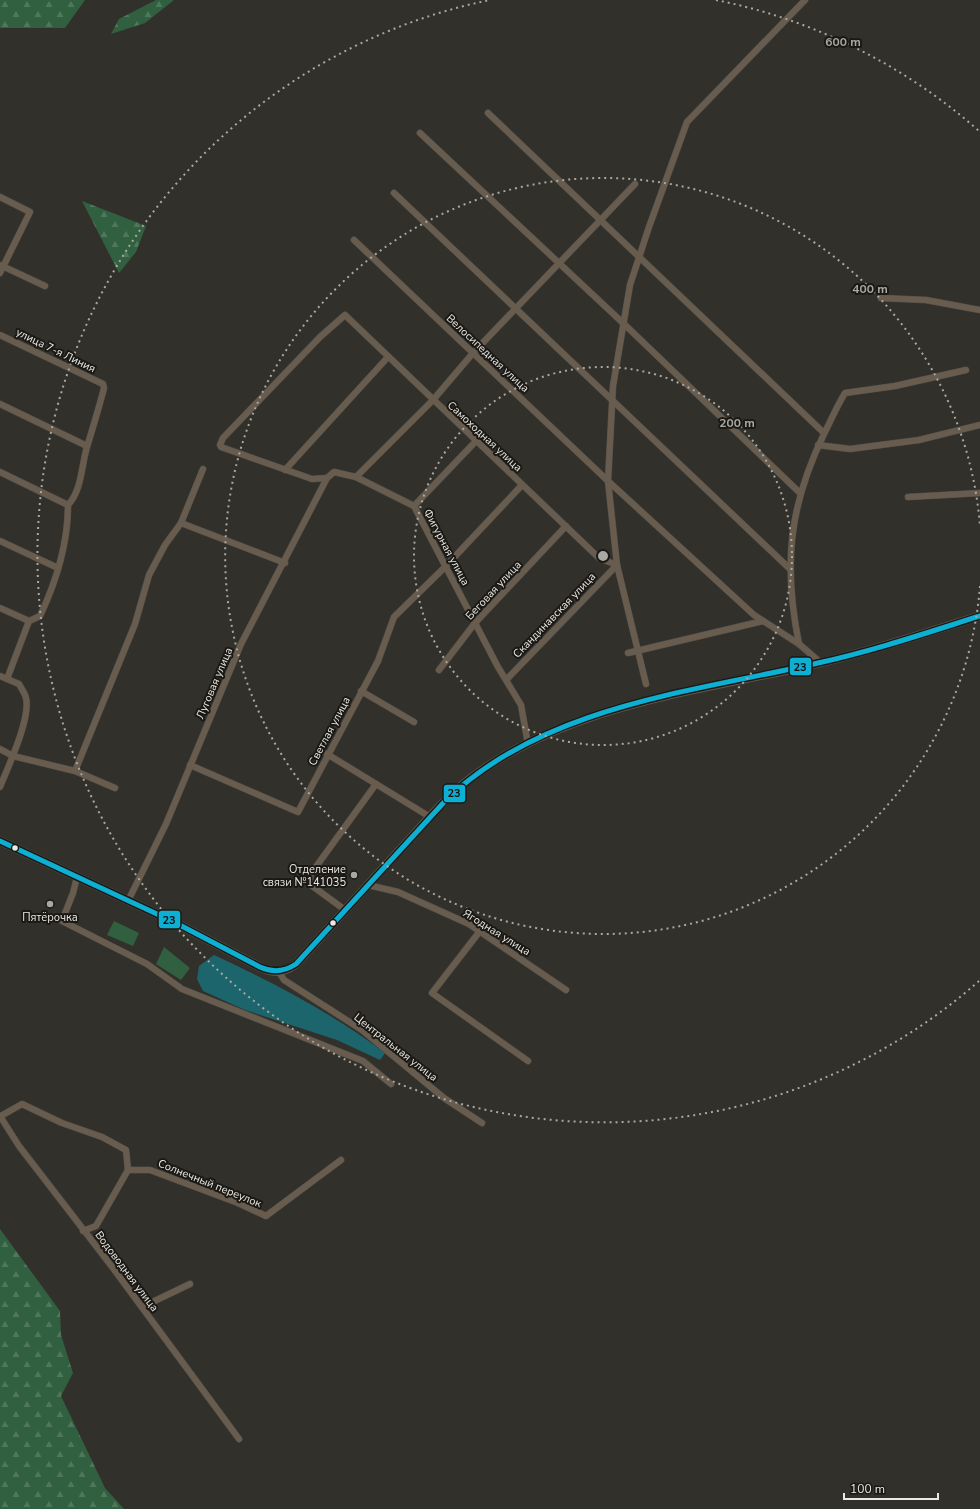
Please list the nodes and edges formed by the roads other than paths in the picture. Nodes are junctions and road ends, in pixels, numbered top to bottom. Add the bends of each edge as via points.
1 (805, 0) edge
2 (488, 113) dead end
3 (420, 133) dead end
4 (635, 184) dead end
5 (394, 193) dead end
6 (0, 197) edge
7 (600, 221) junction
8 (354, 240) dead end
9 (638, 258) junction
10 (559, 264) junction
11 (2, 266) edge
12 (0, 273) edge
13 (45, 286) dead end
14 (881, 298) dead end
15 (516, 308) junction
16 (980, 310) edge
17 (623, 323) junction
18 (0, 335) edge
19 (473, 353) junction
20 (388, 357) junction
21 (966, 370) dead end
22 (433, 400) junction
23 (612, 400) junction
24 (0, 404) edge
25 (980, 425) edge
26 (824, 433) junction
27 (476, 441) junction
28 (220, 445) joint
29 (818, 445) junction
30 (87, 446) junction
31 (203, 469) dead end
32 (285, 470) junction
33 (0, 472) edge
34 (356, 477) junction
35 (328, 478) junction
36 (608, 481) junction
37 (522, 484) junction
38 (800, 493) junction
39 (980, 493) edge
40 (908, 497) dead end
41 (68, 505) junction
42 (414, 506) junction
43 (181, 523) junction
44 (566, 526) junction
45 (0, 541) edge
46 (285, 563) junction
47 (617, 565) junction
48 (446, 566) junction
49 (58, 568) junction
50 (790, 569) junction
51 (0, 608) edge
52 (980, 616) edge
53 (29, 621) junction
54 (764, 621) junction
55 (475, 623) junction
56 (799, 644) junction
57 (638, 650) junction
58 (628, 653) dead end
59 (821, 663) junction
60 (439, 670) dead end
61 (0, 676) edge
62 (7, 679) junction
63 (506, 680) junction
64 (646, 684) dead end
65 (361, 691) junction
66 (414, 722) dead end
67 (528, 744) junction
68 (0, 749) edge
69 (327, 754) junction
70 (13, 756) junction
71 (190, 765) junction
72 (75, 771) junction
73 (376, 784) junction
74 (0, 787) edge
75 (115, 788) dead end
76 (430, 817) junction
77 (0, 841) edge
78 (77, 877) junction
79 (368, 885) junction
80 (128, 901) junction
81 (346, 910) junction
82 (480, 931) junction
83 (279, 972) junction
84 (566, 990) dead end
85 (528, 1061) dead end
86 (390, 1084) dead end
87 (0, 1116) edge
88 (482, 1123) dead end
89 (341, 1160) dead end
90 (128, 1170) junction
91 (84, 1231) junction
92 (190, 1284) dead end
93 (142, 1307) junction
94 (239, 1439) dead end

1 - 9 street via 688,122
2 - 7 street
3 - 10 street
4 - 7 street
5 - 15 street
6 - 11 street via 30,212
7 - 9 street
7 - 10 street
8 - 19 street, Велосипедная улица
9 - 17 street
9 - 26 street
10 - 15 street
10 - 17 street
11 - 12 street
11 - 13 street
14 - 16 street via 926,300
15 - 19 street
15 - 23 street
17 - 23 street
17 - 38 street
18 - 30 street, улица 7-я Линия via 103,384
19 - 22 street
19 - 36 street, Велосипедная улица
20 - 22 street, Самоходная улица
20 - 28 street, Самоходная улица via 345,315 320,337 223,438
20 - 32 street
21 - 26 street via 895,386 845,393
22 - 27 street, Самоходная улица
22 - 34 street
23 - 36 street
23 - 50 street
24 - 30 street
25 - 29 street via 919,440 850,449
26 - 29 street
27 - 37 street, Самоходная улица
27 - 42 street
28 - 32 street, Фигурная улица
29 - 38 street
30 - 41 street via 80,482 74,499
31 - 43 street
32 - 35 street, Фигурная улица via 312,479
33 - 41 street
34 - 35 street, Фигурная улица via 334,472
34 - 42 street, Фигурная улица
35 - 46 street, Луговая улица
36 - 47 street
36 - 54 street, Велосипедная улица via 754,615
37 - 44 street, Самоходная улица
37 - 48 street, Светлая улица
38 - 50 street via 791,543
39 - 40 street
41 - 49 street via 67,528
42 - 48 street, Фигурная улица
43 - 46 street
43 - 72 street via 165,545 149,575 135,624
44 - 47 street, Самоходная улица via 599,558
44 - 55 street, Беговая улица
45 - 49 street
46 - 71 street, Луговая улица via 241,644
47 - 57 street
47 - 63 street, Скандинавская улица
48 - 55 street, Фигурная улица
48 - 65 street, Светлая улица via 394,617 378,661
49 - 53 street via 40,616
50 - 56 street via 794,621
51 - 53 street
52 - 59 street via 927,634
53 - 62 street
54 - 56 street, Велосипедная улица
54 - 57 street
55 - 60 street, Беговая улица
55 - 63 street, Фигурная улица
56 - 59 street, Велосипедная улица
57 - 58 street
57 - 64 street
59 - 67 street via 678,693 595,714
61 - 62 street
62 - 70 street via 19,684 26,699 26,715
63 - 67 street, Фигурная улица via 521,705
65 - 66 street
65 - 69 street, Светлая улица
67 - 76 street via 470,779
68 - 70 street
69 - 71 street, Светлая улица via 298,812
69 - 73 street
70 - 72 street
70 - 74 street
71 - 80 street, Луговая улица via 166,824
72 - 75 street
73 - 76 street
73 - 81 street via 310,875 311,885
76 - 79 street
77 - 78 street
78 - 80 street
78 - 86 street via 62,921 147,964 182,989 363,1061
79 - 81 street
79 - 82 street, Ягодная улица via 398,892
80 - 83 street via 264,969
81 - 83 street via 296,964
82 - 84 street, Ягодная улица
82 - 85 street via 432,993
83 - 88 street, Центральная улица via 284,980 362,1030 444,1098
87 - 90 street via 22,1104 62,1124 102,1137 126,1150
87 - 91 street, Водоводная улица via 19,1146
89 - 90 street, Солнечный переулок via 266,1216 150,1170
90 - 91 street via 96,1226
91 - 93 street, Водоводная улица
92 - 93 street
93 - 94 street, Водоводная улица

